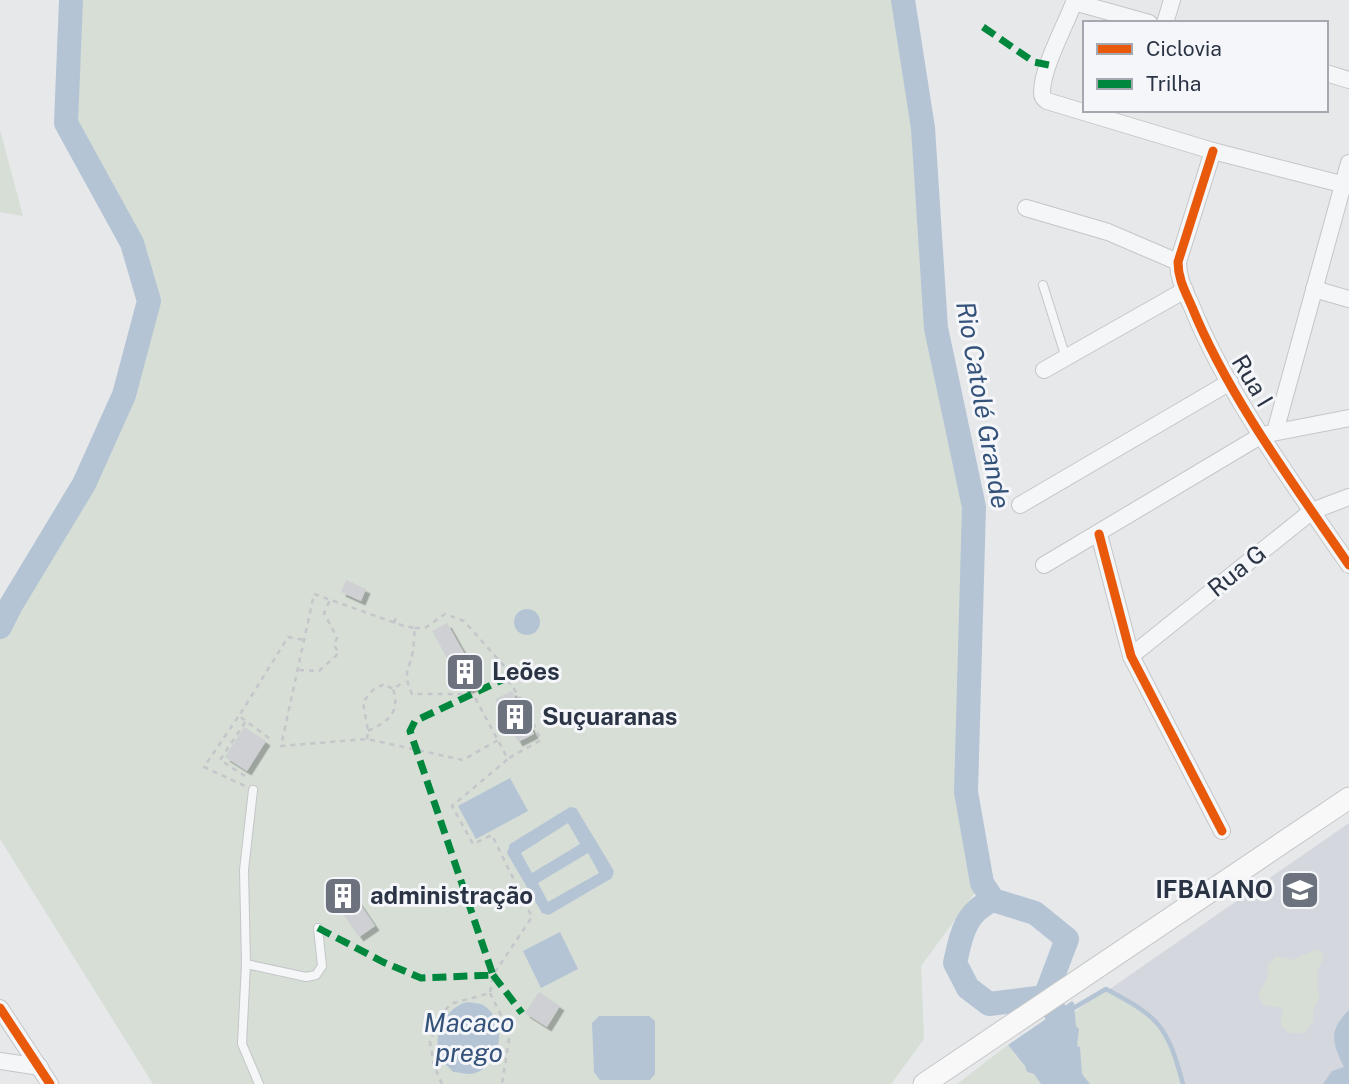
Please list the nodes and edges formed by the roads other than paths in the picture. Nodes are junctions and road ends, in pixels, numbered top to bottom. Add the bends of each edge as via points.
1 (1172, 0) edge
2 (1074, 1) edge
3 (1142, 21) edge
4 (1166, 21) edge
5 (1328, 74) edge
6 (1349, 80) edge
7 (1132, 112) edge
8 (1127, 126) junction
9 (1213, 151) junction
10 (1349, 163) edge
11 (1346, 185) edge
12 (1026, 208) dead end
13 (1178, 261) junction
14 (1043, 285) dead end
15 (1314, 289) junction
16 (1185, 290) junction
17 (1349, 299) edge
18 (1066, 358) junction
19 (1044, 370) dead end
20 (1230, 382) junction
21 (1349, 418) edge
22 (1268, 433) junction
23 (1349, 497) edge
24 (1020, 505) dead end
25 (1312, 511) junction
26 (1099, 534) junction
27 (1044, 565) dead end
28 (1349, 565) edge
29 (1131, 656) junction
30 (250, 789) road end
31 (1349, 798) edge
32 (1222, 831) dead end
33 (318, 928) dead end
34 (246, 964) junction
35 (0, 1008) edge
36 (0, 1061) edge
37 (40, 1067) junction
38 (50, 1084) edge
39 (258, 1084) edge
40 (924, 1084) edge

1 - 4 street
2 - 3 street
2 - 8 street via 1049,65 1044,99
5 - 6 street
7 - 8 street
8 - 9 street
9 - 11 street
9 - 13 street
10 - 11 street
11 - 15 street
12 - 13 street via 1108,232
13 - 16 street, Rua I
14 - 18 lane
15 - 17 street
15 - 22 street
16 - 18 street
16 - 20 street, Rua I
18 - 19 street
20 - 22 street, Rua I
20 - 24 street
21 - 22 street
22 - 25 street, Rua I
22 - 26 street
23 - 25 street, Rua G
25 - 28 street, Rua I
25 - 29 street, Rua G
26 - 27 street
26 - 29 street
29 - 32 street
30 - 34 lane via 244,870
31 - 40 main road
33 - 34 lane via 322,966 316,975 306,977
34 - 39 lane via 242,1044
35 - 37 street
36 - 37 street
37 - 38 street

